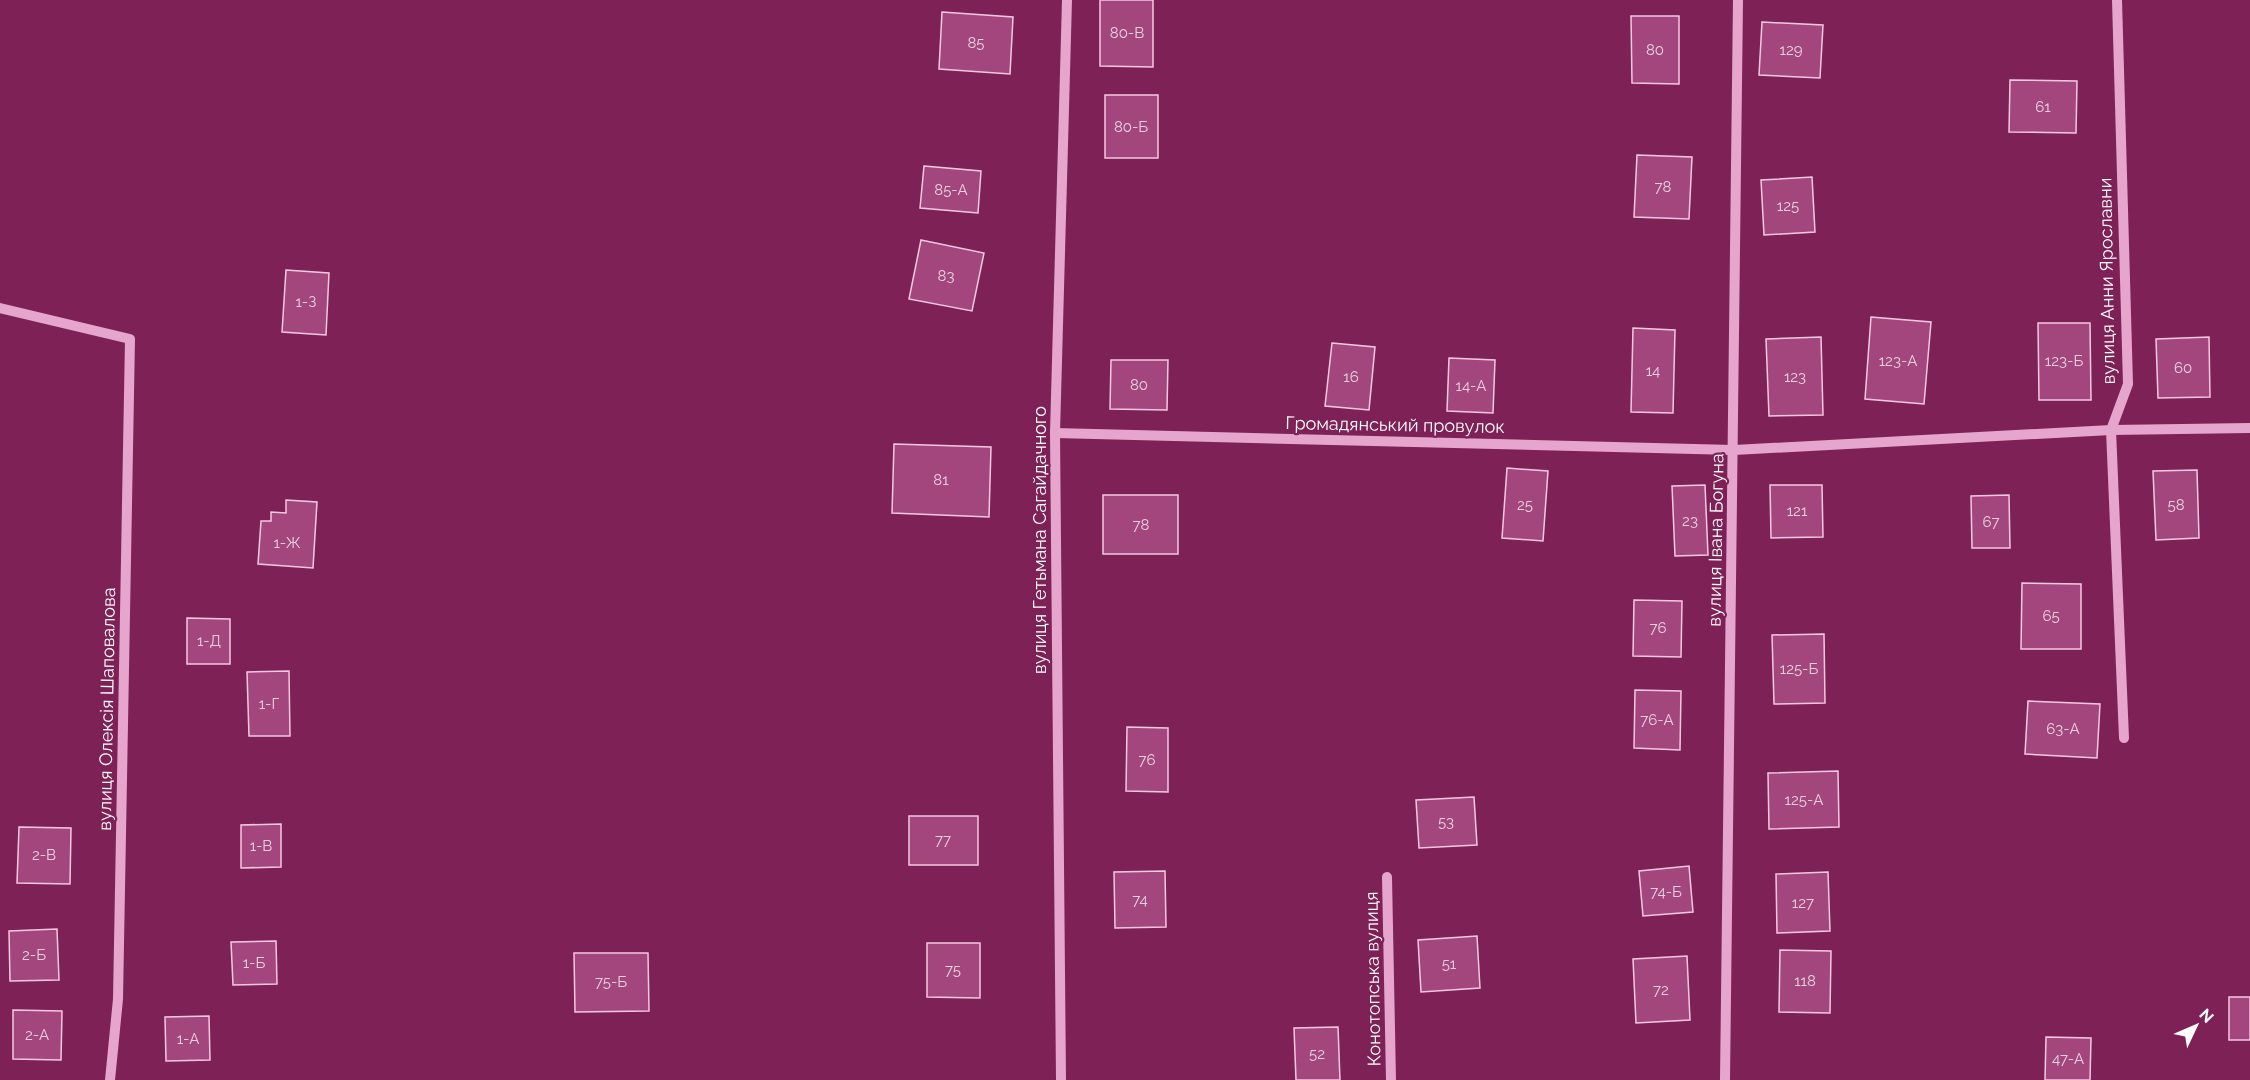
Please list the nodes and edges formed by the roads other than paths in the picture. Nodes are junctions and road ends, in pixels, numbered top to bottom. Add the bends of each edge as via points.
1 (1066, 0) edge
2 (1738, 0) edge
3 (2117, 0) edge
4 (0, 308) edge
5 (2250, 428) edge
6 (2111, 430) junction
7 (1055, 433) junction
8 (1734, 450) junction
9 (2124, 738) dead end
10 (1388, 877) dead end
11 (110, 1080) edge
12 (1061, 1080) edge
13 (1391, 1080) edge
14 (1725, 1080) edge

1 - 7 street, вулиця Гетьмана Сагайдачного
2 - 8 street, вулиця Івана Богуна
3 - 6 street, вулиця Анни Ярославни via 2128,384
4 - 11 street, вулиця Олексія Шаповалова via 130,339 118,999
5 - 6 street, Громадянський провулок
6 - 8 street, Громадянський провулок
6 - 9 street, вулиця Анни Ярославни
7 - 8 street, Громадянський провулок
7 - 12 street, вулиця Гетьмана Сагайдачного
8 - 14 street, вулиця Івана Богуна
10 - 13 street, Конотопська вулиця

